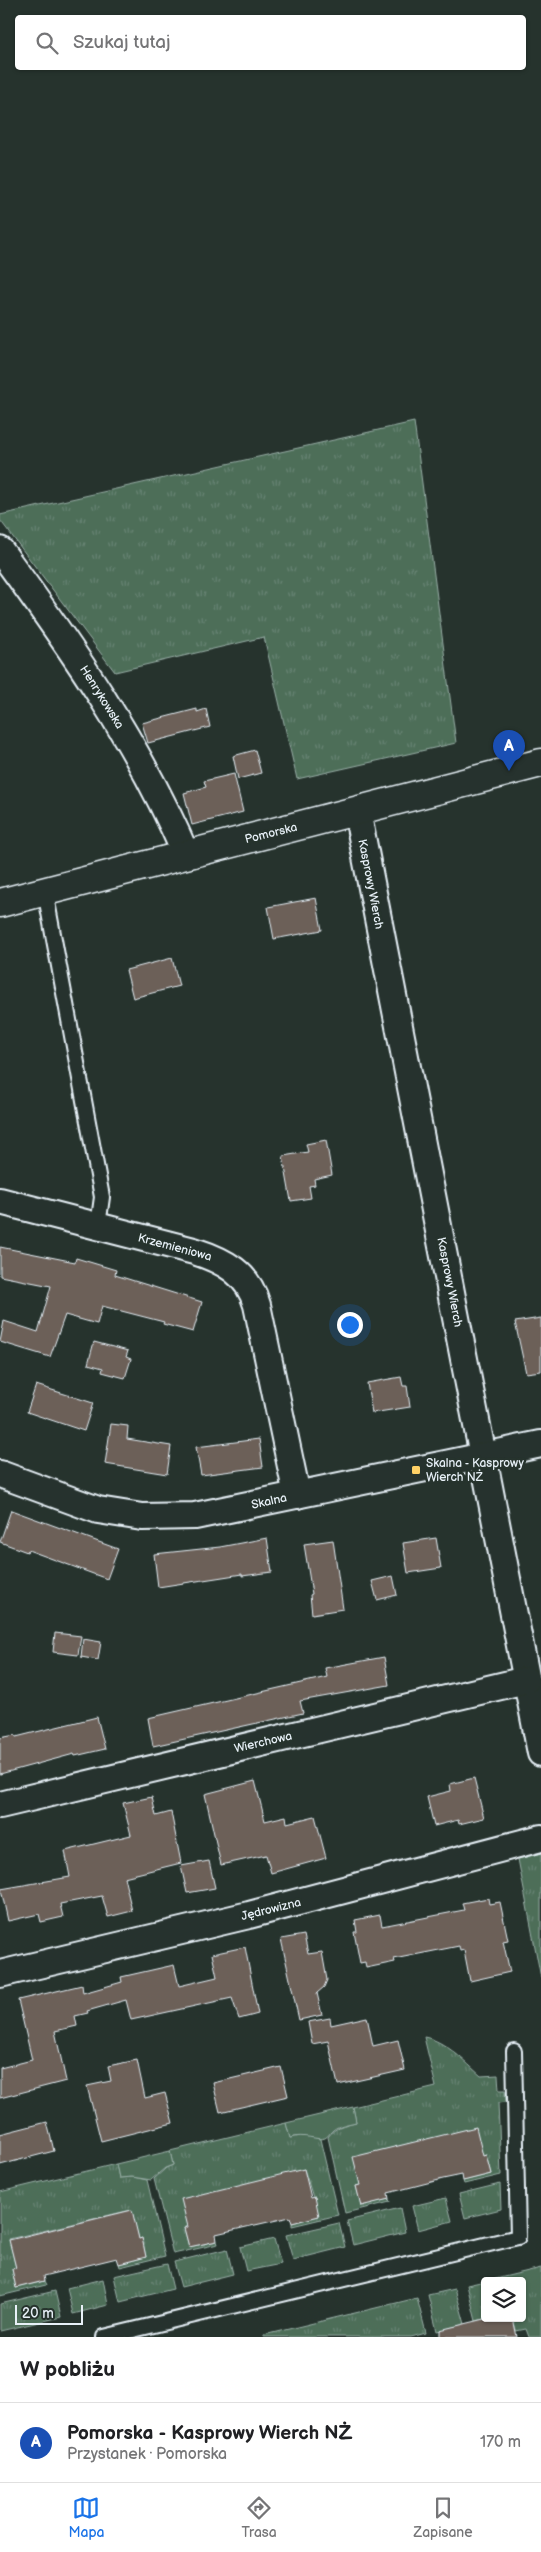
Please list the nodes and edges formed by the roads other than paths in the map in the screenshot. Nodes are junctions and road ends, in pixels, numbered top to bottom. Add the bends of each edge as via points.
1 (0, 550) edge
2 (541, 763) edge
3 (357, 811) junction
4 (186, 855) junction
5 (45, 891) junction
6 (0, 903) edge
7 (0, 1201) edge
8 (98, 1226) junction
9 (541, 1444) edge
10 (484, 1455) junction
11 (0, 1474) edge
12 (297, 1495) junction
13 (526, 1680) junction
14 (541, 1753) edge
15 (0, 1805) edge
16 (541, 1838) edge
17 (0, 1974) edge
18 (514, 2051) dead end
19 (104, 2337) edge

1 - 4 street, Henrykowska via 94,682 164,805
2 - 3 street, Pomorska
3 - 4 street, Pomorska
3 - 10 street, Kasprowy Wierch
4 - 5 street, Pomorska
5 - 6 street, Pomorska
5 - 8 lane via 102,1197
7 - 8 street, Krzemieniowa
8 - 12 street, Krzemieniowa via 210,1256 230,1266 247,1281 258,1305
9 - 10 street, Skalna
10 - 12 street, Skalna
10 - 13 street, Kasprowy Wierch
11 - 12 street, Skalna via 98,1510 142,1517 195,1516
13 - 14 street, Kasprowy Wierch
13 - 15 street, Wierchowa
16 - 17 street, Jędrowizna via 258,1912
18 - 19 lane via 518,2237

